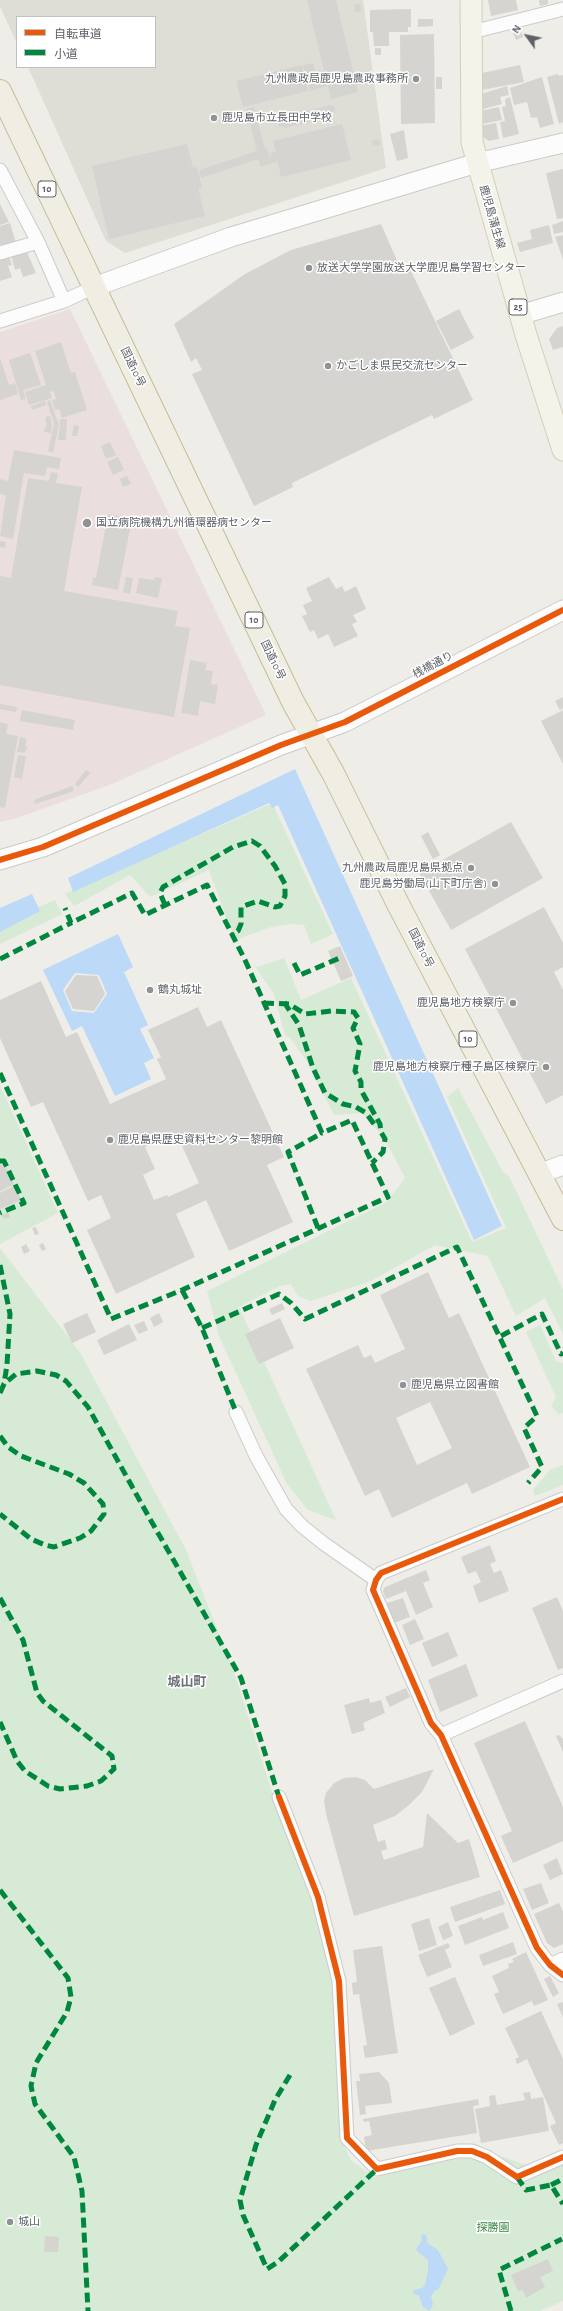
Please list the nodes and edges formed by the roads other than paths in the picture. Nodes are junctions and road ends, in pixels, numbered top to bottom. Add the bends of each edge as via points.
1 (471, 0) edge
2 (563, 9) edge
3 (472, 32) junction
4 (0, 91) edge
5 (563, 143) edge
6 (477, 164) junction
7 (0, 170) edge
8 (38, 242) junction
9 (0, 253) edge
10 (94, 287) junction
11 (64, 301) junction
12 (563, 302) edge
13 (520, 315) junction
14 (0, 321) edge
15 (563, 450) edge
16 (563, 610) edge
17 (311, 734) junction
18 (0, 860) edge
19 (563, 1165) edge
20 (539, 1174) junction
21 (563, 1219) edge
22 (236, 1412) dead end
23 (563, 1499) edge
24 (376, 1580) junction
25 (563, 1681) edge
26 (441, 1735) junction
27 (279, 1797) dead end
28 (563, 1959) edge
29 (550, 1965) junction
30 (563, 1974) edge
31 (563, 2157) edge

1 - 3 main road, 鹿児島蒲生線 / 25
2 - 3 street
3 - 6 main road, 鹿児島蒲生線 / 25 via 472,142
4 - 10 highway, 国道10号 / 10
5 - 6 street
6 - 10 street via 231,237
6 - 13 main road, 鹿児島蒲生線 / 25
7 - 8 street
8 - 9 street
8 - 11 street
10 - 11 street
10 - 17 highway, 国道10号 / 10
11 - 14 street
12 - 13 street
13 - 15 main road, 鹿児島蒲生線 / 25
16 - 17 street, 桟橋通り via 470,656 355,718
17 - 18 street, 桟橋通り via 43,847
17 - 20 highway, 国道10号 / 10
19 - 20 street
20 - 21 highway, 国道10号 / 10
22 - 24 street via 256,1456 286,1509 312,1534
23 - 24 street via 382,1573
24 - 26 street via 373,1590 431,1723
25 - 26 street
26 - 29 street via 537,1948
27 - 31 street via 318,1898 340,1981 347,2138 377,2169 457,2151 472,2151 487,2157 517,2177
28 - 29 street
29 - 30 street

